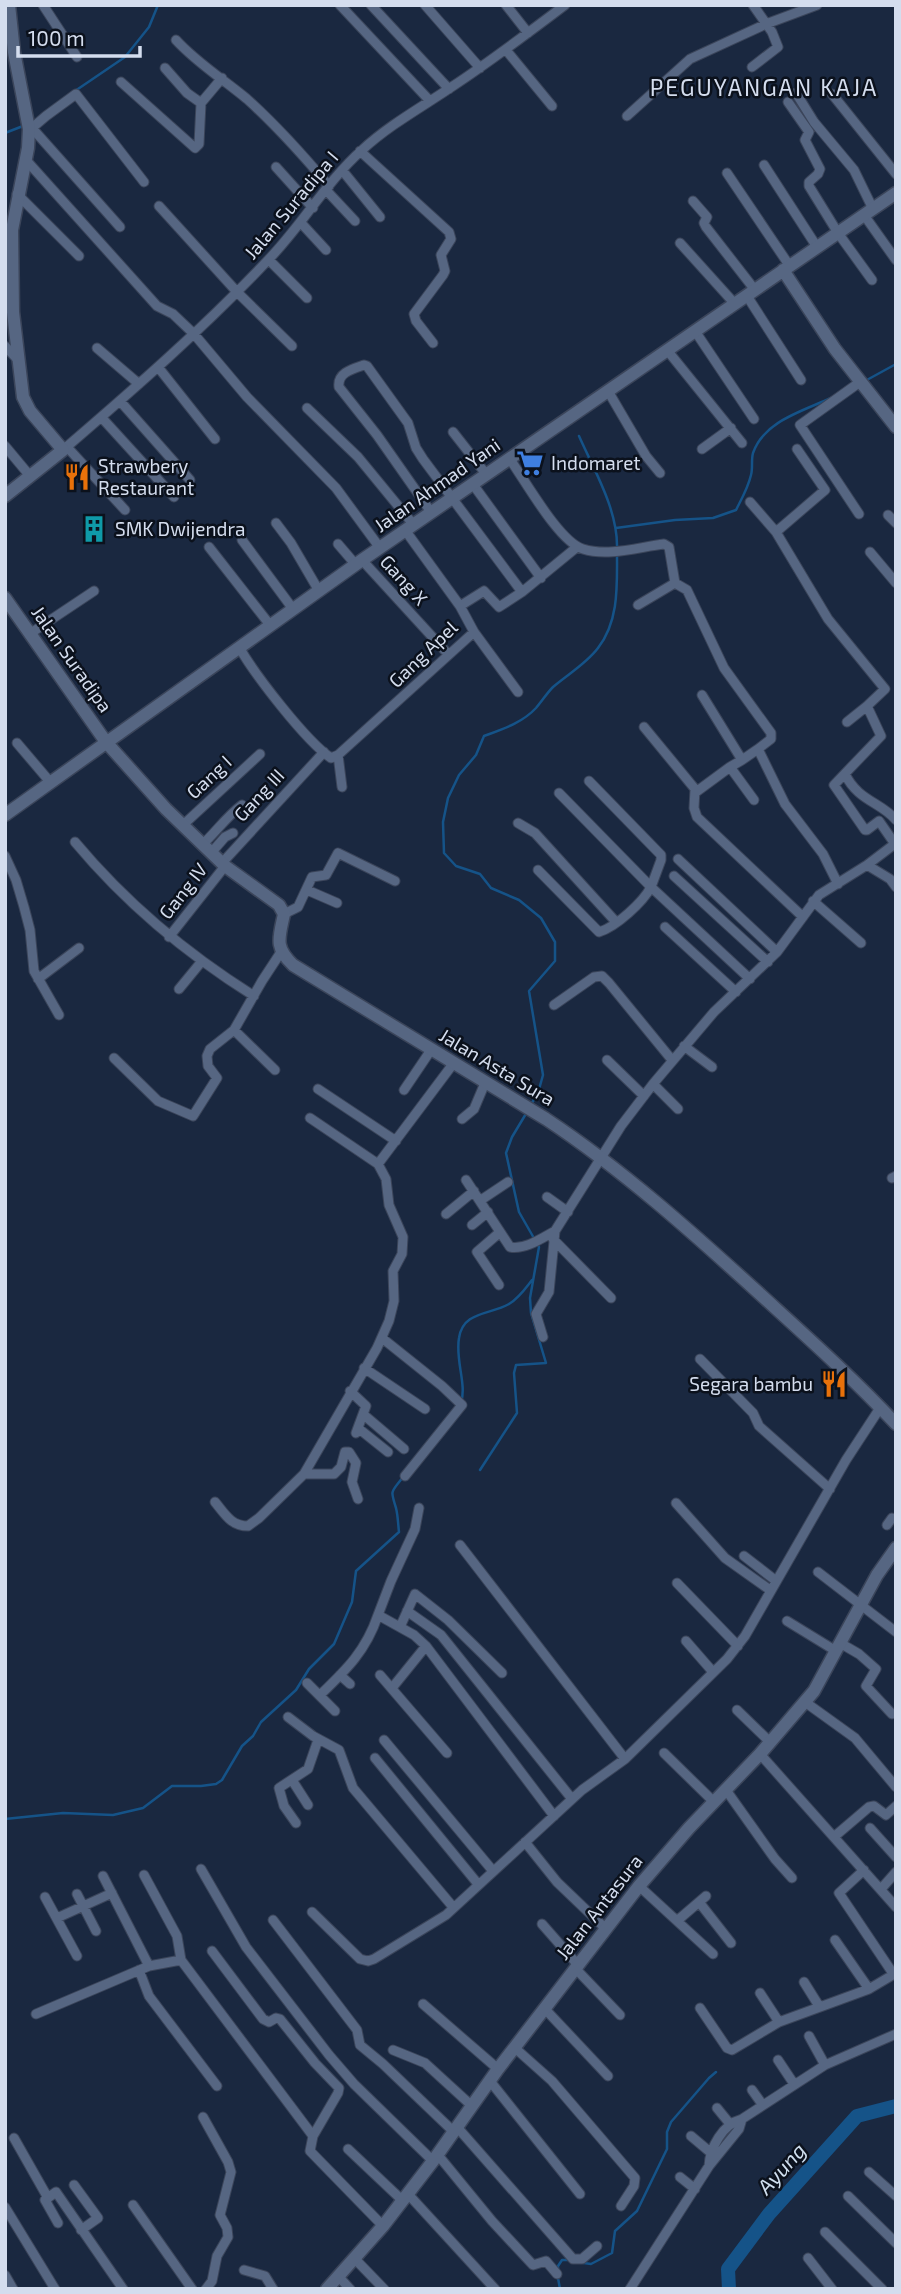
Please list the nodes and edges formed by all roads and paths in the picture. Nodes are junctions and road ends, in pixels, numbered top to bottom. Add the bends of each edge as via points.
1 (9, 5) edge
2 (43, 5) edge
3 (340, 5) edge
4 (371, 5) edge
5 (425, 5) edge
6 (506, 5) edge
7 (565, 5) edge
8 (754, 5) edge
9 (817, 5) edge
10 (766, 24) junction
11 (528, 33) junction
12 (176, 40) dead end
13 (506, 50) junction
14 (10, 53) edge
15 (77, 57) dead end
16 (752, 67) dead end
17 (165, 68) dead end
18 (480, 68) junction
19 (222, 78) junction
20 (121, 82) dead end
21 (449, 89) junction
22 (796, 93) dead end
23 (832, 94) dead end
24 (430, 101) junction
25 (788, 102) dead end
26 (201, 103) junction
27 (552, 106) dead end
28 (627, 116) dead end
29 (31, 130) junction
30 (360, 151) junction
31 (26, 160) junction
32 (764, 165) dead end
33 (276, 167) dead end
34 (342, 170) junction
35 (727, 173) dead end
36 (896, 174) edge
37 (144, 182) dead end
38 (328, 188) junction
39 (896, 193) edge
40 (17, 194) junction
41 (693, 201) dead end
42 (159, 206) dead end
43 (313, 208) junction
44 (868, 212) junction
45 (380, 217) dead end
46 (355, 221) dead end
47 (302, 224) junction
48 (120, 227) dead end
49 (838, 233) junction
50 (680, 243) dead end
51 (817, 247) junction
52 (326, 250) dead end
53 (79, 256) dead end
54 (269, 260) junction
55 (896, 260) edge
56 (786, 268) junction
57 (872, 280) dead end
58 (237, 292) junction
59 (751, 293) junction
60 (307, 298) dead end
61 (735, 304) junction
62 (695, 331) junction
63 (194, 334) junction
64 (433, 343) dead end
65 (5, 346) edge
66 (292, 346) dead end
67 (97, 348) dead end
68 (667, 350) junction
69 (19, 360) junction
70 (158, 368) junction
71 (801, 380) dead end
72 (860, 382) junction
73 (139, 384) junction
74 (608, 391) junction
75 (120, 401) junction
76 (307, 408) dead end
77 (102, 418) junction
78 (754, 419) dead end
79 (896, 427) edge
80 (731, 428) junction
81 (453, 432) dead end
82 (215, 439) dead end
83 (742, 443) dead end
84 (5, 446) edge
85 (65, 449) junction
86 (702, 449) dead end
87 (797, 449) dead end
88 (509, 458) junction
89 (660, 473) dead end
90 (486, 474) junction
91 (30, 476) junction
92 (190, 480) dead end
93 (472, 483) junction
94 (449, 494) junction
95 (5, 496) edge
96 (174, 497) dead end
97 (750, 502) dead end
98 (125, 510) dead end
99 (431, 512) junction
100 (859, 514) dead end
101 (888, 515) dead end
102 (276, 523) dead end
103 (896, 523) edge
104 (409, 527) junction
105 (776, 532) junction
106 (242, 540) dead end
107 (338, 544) dead end
108 (209, 547) dead end
109 (577, 547) junction
110 (380, 548) junction
111 (870, 552) dead end
112 (359, 562) junction
113 (541, 578) junction
114 (675, 583) junction
115 (896, 583) edge
116 (94, 591) dead end
117 (319, 591) junction
118 (522, 592) junction
119 (5, 598) edge
120 (638, 605) dead end
121 (460, 606) junction
122 (293, 609) junction
123 (270, 625) junction
124 (474, 632) junction
125 (31, 633) junction
126 (239, 647) junction
127 (448, 654) junction
128 (518, 692) dead end
129 (702, 695) dead end
130 (867, 706) junction
131 (847, 722) dead end
132 (644, 727) dead end
133 (106, 742) junction
134 (17, 743) dead end
135 (758, 749) junction
136 (324, 752) junction
137 (260, 754) dead end
138 (338, 755) junction
139 (742, 760) junction
140 (730, 767) junction
141 (845, 774) junction
142 (589, 782) dead end
143 (51, 783) junction
144 (342, 787) dead end
145 (696, 792) junction
146 (559, 793) dead end
147 (754, 800) dead end
148 (242, 805) dead end
149 (5, 816) edge
150 (896, 820) edge
151 (518, 823) dead end
152 (183, 825) junction
153 (233, 833) dead end
154 (75, 842) dead end
155 (896, 843) edge
156 (207, 849) junction
157 (5, 856) edge
158 (678, 859) dead end
159 (223, 864) junction
160 (867, 865) junction
161 (538, 870) dead end
162 (674, 876) dead end
163 (395, 881) dead end
164 (838, 884) junction
165 (652, 887) junction
166 (896, 887) edge
167 (307, 890) junction
168 (813, 901) junction
169 (337, 903) dead end
170 (284, 914) junction
171 (803, 917) junction
172 (616, 922) junction
173 (665, 927) dead end
174 (169, 937) junction
175 (862, 943) dead end
176 (79, 948) dead end
177 (281, 952) junction
178 (777, 952) junction
179 (202, 961) junction
180 (768, 962) junction
181 (38, 979) junction
182 (750, 979) junction
183 (179, 989) dead end
184 (736, 992) junction
185 (254, 996) junction
186 (554, 1005) dead end
187 (59, 1015) dead end
188 (234, 1030) junction
189 (684, 1046) junction
190 (431, 1050) junction
191 (114, 1058) dead end
192 (607, 1060) dead end
193 (672, 1060) junction
194 (453, 1064) junction
195 (712, 1067) dead end
196 (275, 1070) dead end
197 (485, 1083) junction
198 (653, 1084) junction
199 (318, 1089) dead end
200 (404, 1090) dead end
201 (644, 1096) junction
202 (677, 1109) dead end
203 (310, 1118) dead end
204 (462, 1119) dead end
205 (396, 1141) junction
206 (600, 1160) junction
207 (378, 1164) junction
208 (466, 1180) dead end
209 (508, 1182) dead end
210 (474, 1191) junction
211 (547, 1197) dead end
212 (481, 1200) junction
213 (488, 1212) junction
214 (568, 1212) junction
215 (446, 1213) dead end
216 (472, 1225) dead end
217 (499, 1233) junction
218 (551, 1236) junction
219 (499, 1285) dead end
220 (611, 1298) dead end
221 (542, 1336) dead end
222 (382, 1338) junction
223 (700, 1359) dead end
224 (364, 1368) junction
225 (350, 1391) junction
226 (880, 1408) junction
227 (425, 1409) dead end
228 (364, 1415) junction
229 (896, 1424) edge
230 (404, 1448) dead end
231 (388, 1452) dead end
232 (304, 1474) junction
233 (405, 1476) dead end
234 (830, 1489) junction
235 (358, 1499) dead end
236 (215, 1502) dead end
237 (676, 1503) dead end
238 (419, 1508) dead end
239 (896, 1519) edge
240 (887, 1525) dead end
241 (460, 1545) dead end
242 (896, 1548) edge
243 (744, 1556) dead end
244 (818, 1572) dead end
245 (775, 1580) junction
246 (677, 1583) dead end
247 (771, 1590) junction
248 (862, 1604) junction
249 (407, 1611) junction
250 (378, 1615) junction
251 (787, 1621) dead end
252 (400, 1627) junction
253 (896, 1632) edge
254 (686, 1641) dead end
255 (426, 1646) junction
256 (738, 1646) junction
257 (838, 1647) junction
258 (713, 1672) junction
259 (502, 1673) dead end
260 (340, 1675) junction
261 (380, 1675) dead end
262 (307, 1683) dead end
263 (350, 1684) dead end
264 (393, 1688) junction
265 (320, 1695) junction
266 (805, 1702) junction
267 (737, 1710) dead end
268 (335, 1711) dead end
269 (892, 1714) dead end
270 (288, 1717) dead end
271 (318, 1740) junction
272 (384, 1740) dead end
273 (770, 1742) junction
274 (447, 1753) dead end
275 (664, 1753) dead end
276 (760, 1754) junction
277 (375, 1758) dead end
278 (625, 1759) junction
279 (292, 1780) junction
280 (896, 1787) edge
281 (726, 1790) junction
282 (572, 1800) junction
283 (714, 1802) junction
284 (308, 1805) dead end
285 (896, 1806) edge
286 (554, 1816) junction
287 (296, 1823) dead end
288 (870, 1828) dead end
289 (835, 1836) junction
290 (525, 1842) junction
291 (896, 1857) edge
292 (201, 1869) dead end
293 (864, 1870) junction
294 (493, 1871) junction
295 (896, 1872) edge
296 (144, 1875) dead end
297 (103, 1876) dead end
298 (792, 1878) dead end
299 (478, 1884) junction
300 (639, 1886) junction
301 (881, 1889) junction
302 (112, 1892) junction
303 (77, 1894) dead end
304 (45, 1896) dead end
305 (83, 1906) junction
306 (896, 1907) edge
307 (453, 1908) junction
308 (312, 1912) dead end
309 (57, 1918) junction
310 (273, 1920) dead end
311 (678, 1920) junction
312 (541, 1924) dead end
313 (606, 1929) junction
314 (96, 1931) dead end
315 (835, 1940) dead end
316 (731, 1943) dead end
317 (212, 1951) dead end
318 (713, 1954) dead end
319 (77, 1956) dead end
320 (181, 1960) junction
321 (149, 1966) junction
322 (577, 1967) junction
323 (139, 1970) junction
324 (895, 1974) edge
325 (804, 1982) dead end
326 (869, 1989) junction
327 (760, 1993) dead end
328 (423, 2004) dead end
329 (818, 2006) junction
330 (700, 2008) dead end
331 (545, 2009) junction
332 (36, 2014) dead end
333 (620, 2015) dead end
334 (779, 2022) junction
335 (896, 2034) edge
336 (809, 2036) dead end
337 (515, 2048) junction
338 (393, 2050) dead end
339 (778, 2060) dead end
340 (825, 2065) junction
341 (498, 2069) junction
342 (608, 2076) dead end
343 (490, 2081) junction
344 (794, 2084) junction
345 (217, 2086) dead end
346 (752, 2090) dead end
347 (762, 2104) junction
348 (472, 2106) junction
349 (717, 2108) dead end
350 (203, 2117) dead end
351 (742, 2119) junction
352 (730, 2124) junction
353 (455, 2130) junction
354 (313, 2136) junction
355 (691, 2136) dead end
356 (14, 2138) dead end
357 (348, 2149) dead end
358 (710, 2152) junction
359 (435, 2158) junction
360 (709, 2166) junction
361 (869, 2172) dead end
362 (680, 2177) dead end
363 (74, 2185) dead end
364 (695, 2189) junction
365 (580, 2194) dead end
366 (848, 2196) dead end
367 (896, 2196) edge
368 (405, 2197) junction
369 (48, 2198) junction
370 (133, 2205) dead end
371 (621, 2206) dead end
372 (5, 2207) edge
373 (58, 2223) dead end
374 (383, 2226) junction
375 (81, 2230) junction
376 (825, 2232) dead end
377 (896, 2243) edge
378 (597, 2246) dead end
379 (808, 2258) dead end
380 (355, 2259) junction
381 (244, 2270) dead end
382 (557, 2274) dead end
383 (5, 2275) edge
384 (339, 2277) junction
385 (13, 2289) edge
386 (55, 2289) edge
387 (122, 2289) edge
388 (192, 2289) edge
389 (206, 2289) edge
390 (273, 2289) edge
391 (327, 2289) edge
392 (350, 2289) edge
393 (384, 2289) edge
394 (495, 2289) edge
395 (630, 2289) edge
396 (832, 2289) edge
397 (882, 2289) edge

1 - 14 main road
2 - 15 street
3 - 24 street
4 - 21 street
5 - 18 street
6 - 11 street
7 - 11 street, Jalan Suradipa I
8 - 10 street
9 - 10 street
10 - 16 street via 778,47
10 - 28 street via 690,59
11 - 13 street, Jalan Suradipa I
12 - 19 street
13 - 18 street, Jalan Suradipa I
13 - 27 street
14 - 29 main road
17 - 26 street
18 - 21 street, Jalan Suradipa I
19 - 26 street
19 - 38 street via 272,122
20 - 26 street via 194,148 199,144
21 - 24 street, Jalan Suradipa I
22 - 44 street via 854,170
23 - 36 street
24 - 30 street, Jalan Suradipa I
25 - 49 street via 809,132 805,141 820,169 809,186
29 - 31 main road
29 - 37 street via 76,94
29 - 48 street
30 - 34 street, Jalan Suradipa I
30 - 64 street via 449,232 451,239 441,254 445,271 414,313
31 - 40 main road
31 - 63 street via 157,306
32 - 51 street
33 - 43 street
34 - 38 street, Jalan Suradipa I
34 - 45 street
35 - 56 street
38 - 43 street, Jalan Suradipa I
38 - 46 street
39 - 44 main road, Jalan Ahmad Yani
40 - 53 street
40 - 69 main road via 11,254
41 - 59 street
42 - 58 street
43 - 47 street, Jalan Suradipa I
44 - 49 main road, Jalan Ahmad Yani
44 - 55 street
47 - 52 street
47 - 54 street, Jalan Suradipa I
49 - 51 main road, Jalan Ahmad Yani
49 - 57 street
50 - 61 street
51 - 56 main road, Jalan Ahmad Yani
54 - 58 street, Jalan Suradipa I
54 - 60 street
56 - 59 main road, Jalan Ahmad Yani
56 - 72 main road
58 - 63 street, Jalan Suradipa I
58 - 66 street
59 - 61 main road, Jalan Ahmad Yani
59 - 71 street
61 - 62 main road, Jalan Ahmad Yani
62 - 68 main road, Jalan Ahmad Yani
62 - 78 street
63 - 70 street, Jalan Suradipa I
63 - 110 street via 247,397 336,488
65 - 69 street
67 - 73 street
68 - 74 main road, Jalan Ahmad Yani
68 - 80 street
69 - 85 main road via 26,405
70 - 73 street, Jalan Suradipa I
70 - 82 street
72 - 79 main road
72 - 100 street via 800,425
73 - 75 street, Jalan Suradipa I
74 - 88 main road, Jalan Ahmad Yani
74 - 89 street
75 - 77 street, Jalan Suradipa I
75 - 92 street
76 - 104 street, Gang Apel via 358,457
77 - 85 street, Jalan Suradipa I
77 - 96 street
80 - 83 street
80 - 86 street
81 - 90 street
84 - 91 street
85 - 91 main road
85 - 98 street
87 - 105 street via 825,490
88 - 90 main road, Jalan Ahmad Yani
88 - 109 street via 552,521
90 - 93 main road, Jalan Ahmad Yani
91 - 95 main road
93 - 94 main road, Jalan Ahmad Yani
93 - 113 street
94 - 99 main road, Jalan Ahmad Yani
94 - 99 street via 416,448 408,423 367,366 343,374 339,386
94 - 118 street
97 - 105 street
99 - 104 main road, Jalan Ahmad Yani
101 - 103 street
102 - 117 street
104 - 110 main road, Jalan Ahmad Yani
104 - 121 street, Gang Apel
105 - 130 street via 828,618 885,689
106 - 122 street
107 - 112 street, Gang X
108 - 123 street
109 - 113 street
109 - 114 street via 619,550 666,544
110 - 112 main road, Jalan Ahmad Yani
111 - 115 street
112 - 117 main road, Jalan Ahmad Yani
112 - 127 street, Gang X
113 - 118 street
114 - 120 street
114 - 135 street via 687,590 724,668 771,733 771,739
116 - 125 street
117 - 122 main road, Jalan Ahmad Yani
118 - 121 street via 501,607 485,591
119 - 125 main road, Jalan Suradipa
121 - 124 street, Gang Apel
122 - 123 main road, Jalan Ahmad Yani
123 - 126 main road, Jalan Ahmad Yani
124 - 127 street, Gang Apel
124 - 128 street
125 - 133 main road, Jalan Suradipa
126 - 133 main road, Jalan Ahmad Yani
126 - 136 street
127 - 138 street, Gang Apel
129 - 139 street
130 - 131 street
130 - 141 street via 881,736
132 - 145 street
133 - 143 main road, Jalan Ahmad Yani
133 - 152 main road
134 - 143 street
135 - 139 street
135 - 164 street via 785,804 823,854
136 - 138 street via 331,758
136 - 159 street, Gang III
137 - 152 street, Gang I
138 - 144 street
139 - 140 street
140 - 145 street
140 - 147 street
141 - 150 street via 866,800
141 - 155 street via 835,787 865,830 878,821
142 - 165 street via 661,855
143 - 149 main road, Jalan Ahmad Yani
145 - 171 street via 697,817
146 - 165 street
148 - 156 street via 226,817
151 - 172 street via 535,833
152 - 156 main road
153 - 156 street
154 - 174 street
155 - 160 street
156 - 159 main road
157 - 181 street via 24,907
158 - 178 street
159 - 170 main road via 275,901
159 - 174 street, Gang IV
160 - 164 street
160 - 166 street
161 - 172 street via 596,931
162 - 180 street
163 - 167 street via 338,853 326,875 312,877
164 - 168 street
165 - 172 street
165 - 182 street
167 - 169 street
167 - 170 street via 298,907
168 - 171 street
168 - 175 street
170 - 177 main road
171 - 178 street
173 - 184 street
174 - 179 street
176 - 181 street
177 - 185 street
177 - 190 main road, Jalan Asta Sura via 293,965
178 - 180 street
179 - 183 street
179 - 185 street
180 - 182 street
181 - 187 street
182 - 184 street
184 - 189 street
185 - 188 street
186 - 193 street via 602,976
188 - 191 street via 210,1049 208,1066 217,1078 193,1116 158,1101
188 - 196 street
189 - 193 street
189 - 195 street
190 - 194 main road, Jalan Asta Sura
190 - 200 street
192 - 201 street
193 - 198 street
194 - 197 main road, Jalan Asta Sura
194 - 205 street
197 - 204 street via 474,1109
197 - 206 main road, Jalan Asta Sura via 546,1119
198 - 201 street
198 - 202 street
199 - 205 street
201 - 206 street
203 - 207 street
205 - 207 street
206 - 214 street
206 - 226 main road, Jalan Asta Sura via 696,1237
207 - 222 street via 403,1248 394,1267 394,1301
208 - 210 street
209 - 212 street
210 - 212 street
210 - 215 street
211 - 214 street
212 - 213 street
213 - 216 street
213 - 217 street
214 - 218 street
217 - 218 street via 513,1248
217 - 219 street via 477,1252
218 - 220 street
218 - 221 street via 550,1292 536,1314
222 - 224 street
222 - 233 street via 462,1405
223 - 234 street via 760,1426
224 - 225 street
224 - 227 street
225 - 228 street via 366,1404
225 - 232 street
226 - 229 main road, Jalan Asta Sura
226 - 234 street
228 - 230 street
228 - 231 street via 357,1430
232 - 235 street via 334,1474 349,1451 356,1463 352,1482
232 - 236 street via 248,1526 231,1522
234 - 245 street
237 - 247 street via 725,1558
238 - 250 street via 415,1529
239 - 240 street
241 - 278 street
242 - 248 main road, Jalan Antasura
243 - 245 street
244 - 248 street
245 - 247 street
246 - 256 street
247 - 256 street
248 - 253 street
248 - 257 main road, Jalan Antasura
249 - 252 street
249 - 259 street via 415,1594
249 - 282 street via 441,1635
250 - 252 street
250 - 260 street via 368,1642
251 - 257 street
252 - 255 street
254 - 258 street
255 - 264 street
255 - 286 street
256 - 258 street
257 - 266 main road, Jalan Antasura
257 - 269 street via 859,1654 876,1669 866,1686
258 - 278 street
260 - 263 street
260 - 265 street
261 - 264 street
262 - 265 street
264 - 274 street
265 - 268 street
266 - 273 main road, Jalan Antasura
266 - 280 street via 855,1738
267 - 273 street
270 - 271 street
271 - 279 street via 308,1769
271 - 307 street via 339,1750 353,1788
272 - 294 street
273 - 276 main road, Jalan Antasura
275 - 283 street
276 - 281 main road, Jalan Antasura
276 - 289 street
277 - 299 street
278 - 282 street
279 - 284 street
279 - 287 street via 279,1792
281 - 283 main road, Jalan Antasura
281 - 298 street
282 - 286 street
283 - 300 main road, Jalan Antasura
285 - 289 street via 886,1815 869,1807
286 - 290 street
288 - 291 street
289 - 293 street
290 - 294 street
290 - 313 street via 557,1882
292 - 359 street via 246,1947 329,2054 354,2084
293 - 301 street
293 - 324 street via 839,1893
294 - 299 street
295 - 301 street
296 - 320 street via 177,1936
297 - 302 street
299 - 307 street
300 - 311 street
300 - 313 main road, Jalan Antasura
301 - 306 street
302 - 305 street
302 - 321 street
303 - 305 street
304 - 309 street
305 - 309 street
305 - 314 street
307 - 308 street via 368,1961 360,1959
309 - 319 street
310 - 353 street via 357,2029 360,2045
311 - 316 street via 702,1899
311 - 318 street
312 - 322 street
313 - 322 main road, Jalan Antasura
315 - 326 street
317 - 354 street via 263,2019 280,2020 339,2088
320 - 321 street
320 - 354 street
321 - 323 street
322 - 331 main road, Jalan Antasura
322 - 333 street
323 - 332 street
323 - 345 street via 149,1996
324 - 326 street
325 - 329 street
326 - 329 street
327 - 334 street
328 - 341 street
329 - 334 street
330 - 334 street via 729,2050
331 - 337 main road, Jalan Antasura
331 - 342 street
335 - 340 street
336 - 340 street
337 - 341 main road, Jalan Antasura
337 - 371 street via 552,2081 635,2178
338 - 348 street via 425,2063
339 - 344 street
340 - 344 street
341 - 343 main road, Jalan Antasura
343 - 348 main road, Jalan Antasura
343 - 365 street
344 - 347 street
346 - 347 street
347 - 351 street
348 - 353 main road, Jalan Antasura
349 - 352 street
350 - 389 street via 231,2172 220,2214 228,2237
351 - 352 street
351 - 360 street
352 - 358 street
353 - 359 main road, Jalan Antasura
353 - 378 street via 573,2259 582,2259
354 - 374 street via 311,2152
355 - 358 street
356 - 369 street
357 - 368 street
358 - 360 street
359 - 368 main road, Jalan Antasura
359 - 382 street via 533,2266 546,2261
360 - 364 street
361 - 367 street
362 - 364 street
363 - 375 street via 97,2218
364 - 395 street
366 - 377 street
368 - 374 main road, Jalan Antasura
368 - 394 street
369 - 373 street
369 - 375 street via 57,2193
370 - 388 street
372 - 386 street
374 - 380 main road, Jalan Antasura
375 - 387 street
376 - 397 street
379 - 396 street
380 - 384 main road, Jalan Antasura
380 - 393 street
381 - 390 street via 265,2276
383 - 385 street
384 - 391 main road, Jalan Antasura
384 - 392 street

